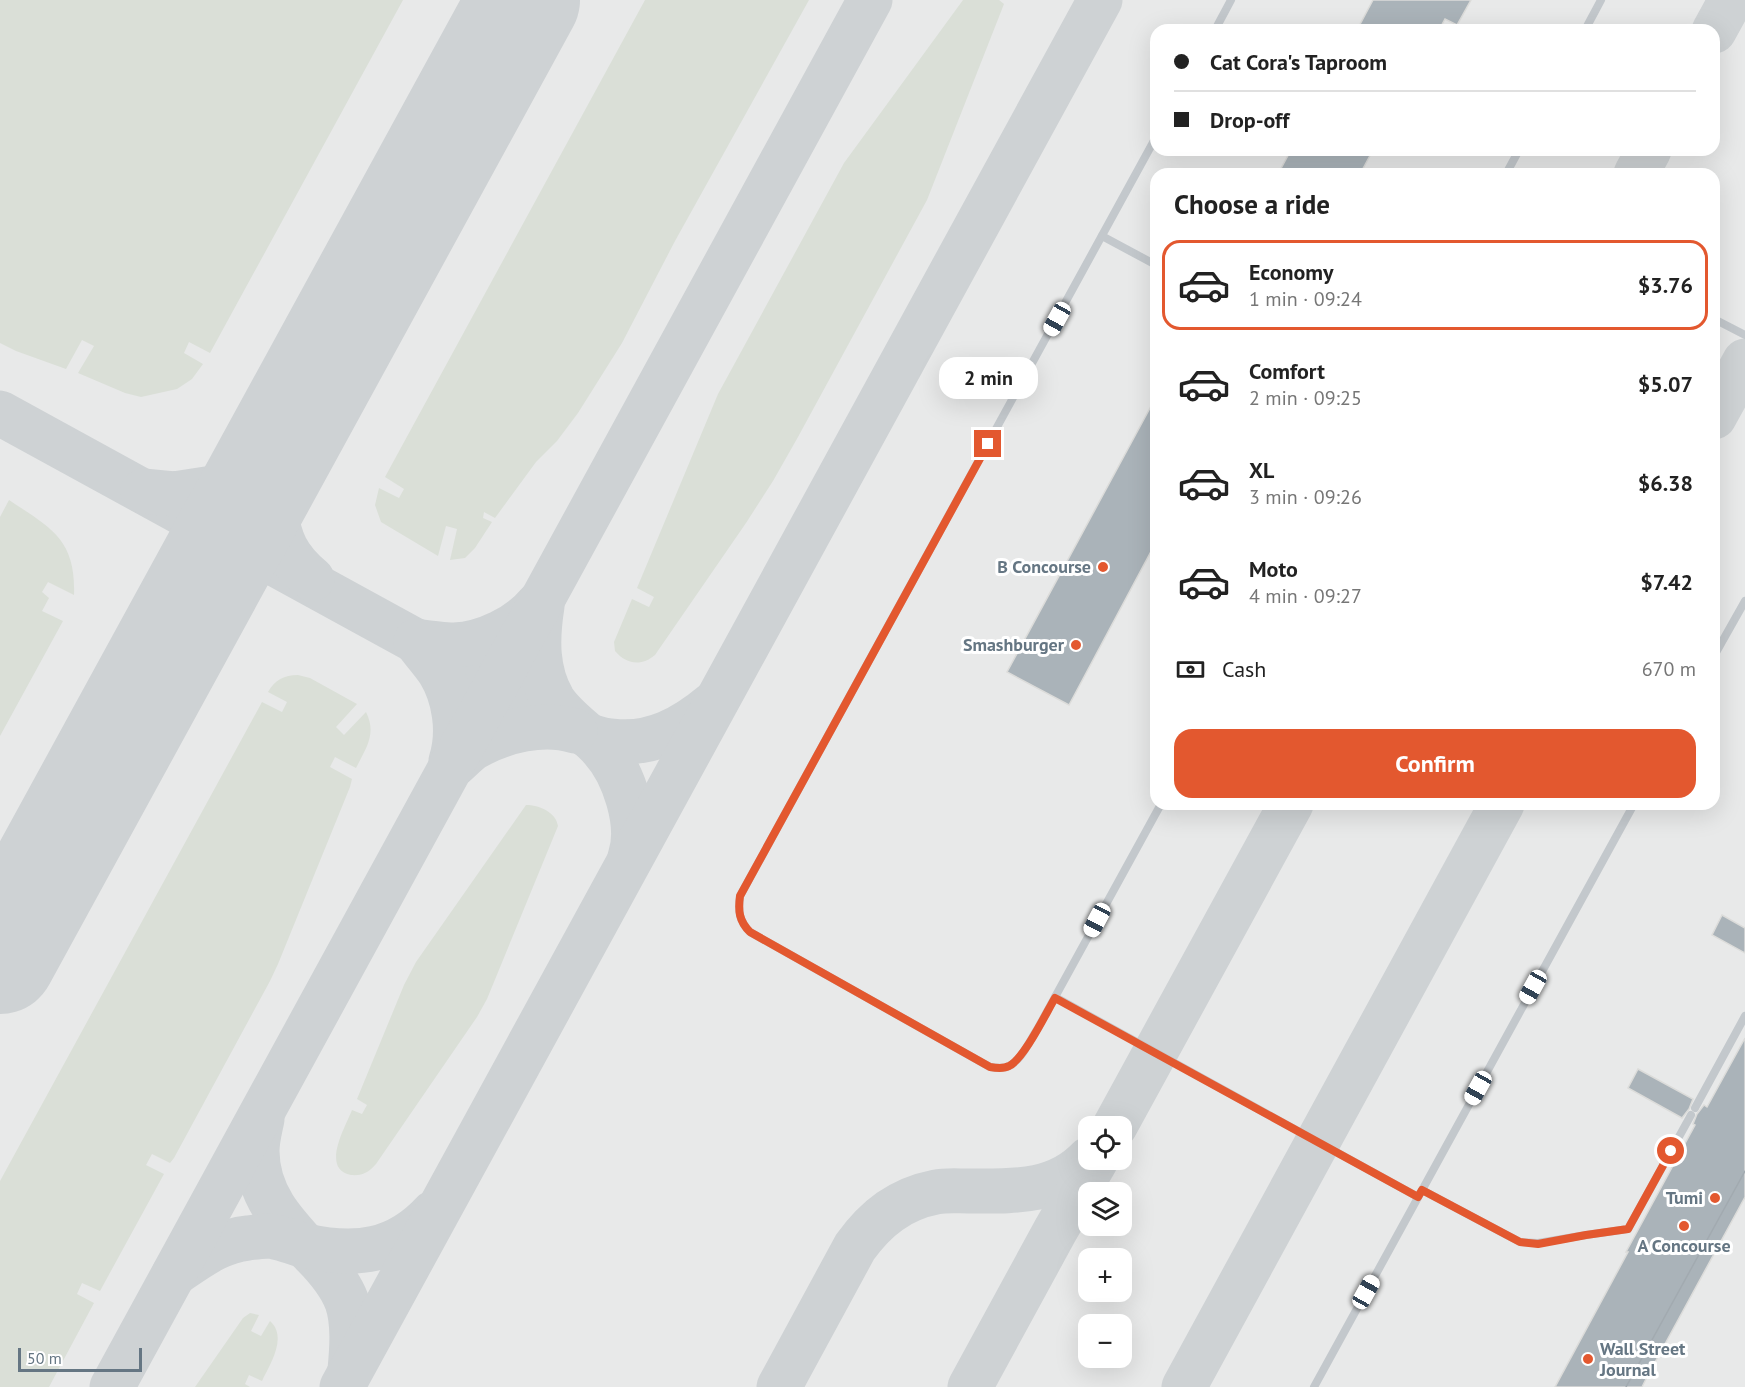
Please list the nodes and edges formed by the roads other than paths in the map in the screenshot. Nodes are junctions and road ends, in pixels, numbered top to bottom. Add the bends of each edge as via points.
1 (1232, 0) edge
2 (1601, 0) edge
3 (1218, 24) edge
4 (1588, 24) edge
5 (1150, 148) edge
6 (1102, 236) junction
7 (1150, 262) edge
8 (1720, 322) edge
9 (1745, 336) edge
10 (1745, 601) edge
11 (1720, 645) edge
12 (1158, 810) edge
13 (1631, 810) edge
14 (1055, 998) junction
15 (1745, 1016) edge
16 (1420, 1193) junction
17 (1314, 1387) edge

1 - 3 lane
2 - 4 lane
5 - 6 lane
6 - 7 lane
6 - 14 lane via 740,896 738,908 739,917 750,932 990,1067 1009,1067 1019,1058
8 - 9 lane
10 - 11 lane
12 - 14 lane
13 - 16 lane
14 - 16 lane
15 - 16 lane via 1628,1229 1529,1244
16 - 17 lane

